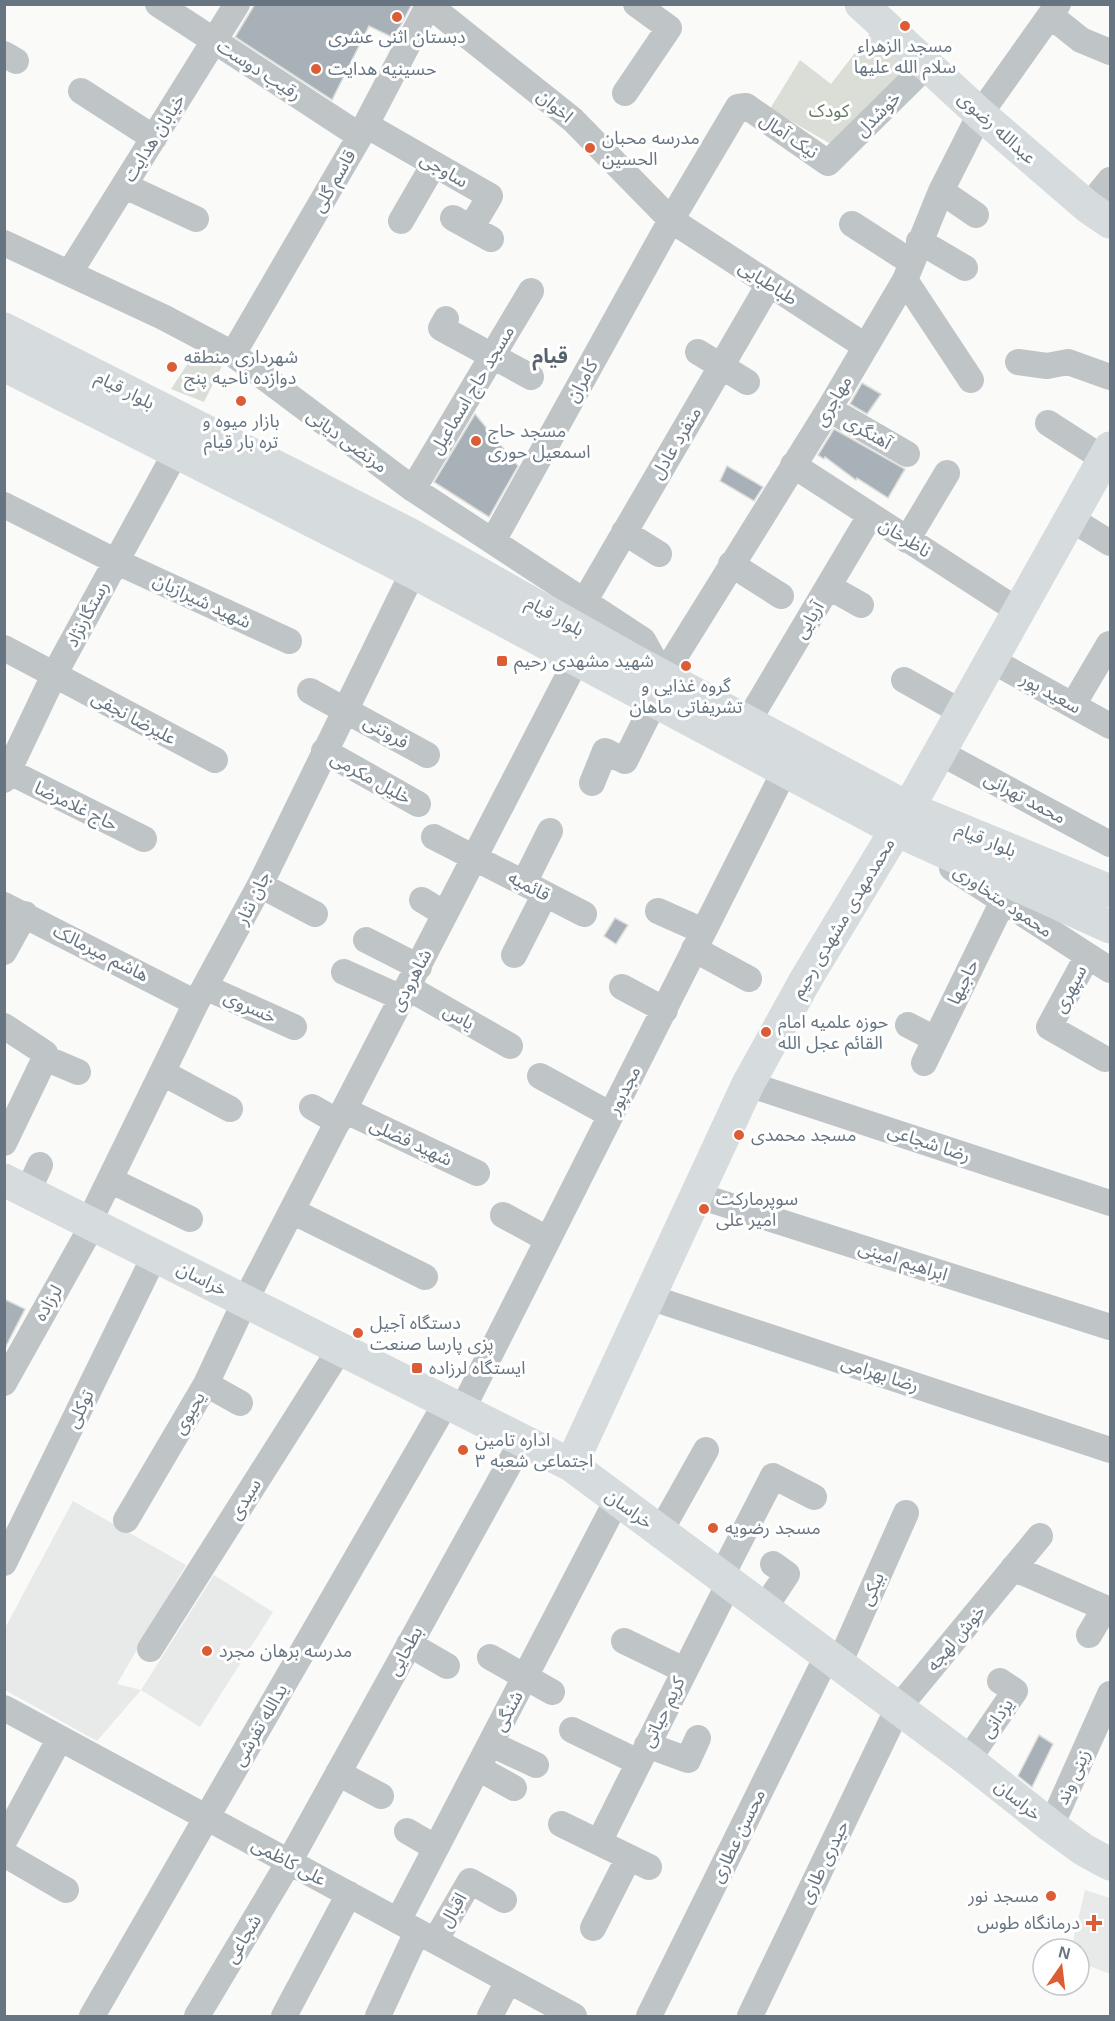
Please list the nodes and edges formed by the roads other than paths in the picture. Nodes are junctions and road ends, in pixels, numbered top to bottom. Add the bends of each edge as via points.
1 (158, 4) edge
2 (237, 4) edge
3 (636, 4) edge
4 (429, 5) edge
5 (877, 10) edge
6 (1055, 10) edge
7 (214, 41) junction
8 (1110, 52) edge
9 (927, 65) junction
10 (81, 91) dead end
11 (625, 93) dead end
12 (980, 114) junction
13 (363, 130) junction
14 (154, 138) junction
15 (828, 163) joint
16 (434, 164) junction
17 (1110, 180) edge
18 (125, 186) junction
19 (941, 191) junction
20 (1099, 214) edge
21 (976, 216) dead end
22 (196, 219) dead end
23 (671, 220) junction
24 (401, 221) dead end
25 (852, 224) dead end
26 (472, 228) dead end
27 (4, 243) edge
28 (912, 261) junction
29 (965, 268) dead end
30 (70, 272) junction
31 (769, 284) junction
32 (531, 291) dead end
33 (446, 319) dead end
34 (4, 329) edge
35 (865, 346) junction
36 (4, 351) edge
37 (698, 352) dead end
38 (233, 354) junction
39 (492, 356) junction
40 (1018, 362) dead end
41 (4, 365) edge
42 (722, 367) junction
43 (531, 376) dead end
44 (1110, 376) edge
45 (971, 380) dead end
46 (747, 382) dead end
47 (830, 409) junction
48 (1048, 423) dead end
49 (176, 452) junction
50 (1107, 453) edge
51 (907, 454) dead end
52 (793, 465) junction
53 (946, 473) dead end
54 (413, 489) junction
55 (4, 505) edge
56 (870, 516) junction
57 (1071, 519) junction
58 (624, 532) junction
59 (907, 540) junction
60 (493, 541) junction
61 (1110, 543) edge
62 (659, 554) dead end
63 (115, 561) junction
64 (731, 564) junction
65 (413, 572) junction
66 (829, 587) junction
67 (781, 596) dead end
68 (584, 602) junction
69 (861, 605) dead end
70 (1017, 610) junction
71 (289, 640) dead end
72 (1109, 644) edge
73 (4, 648) edge
74 (577, 659) junction
75 (991, 660) junction
76 (54, 675) junction
77 (904, 680) dead end
78 (659, 688) junction
79 (310, 691) dead end
80 (1072, 705) junction
81 (345, 708) junction
82 (961, 712) junction
83 (747, 723) junction
84 (1110, 726) edge
85 (324, 751) junction
86 (939, 752) junction
87 (427, 755) dead end
88 (215, 760) dead end
89 (785, 770) junction
90 (6, 774) edge
91 (592, 783) dead end
92 (418, 804) dead end
93 (902, 818) junction
94 (550, 831) dead end
95 (434, 837) dead end
96 (144, 839) dead end
97 (1110, 844) edge
98 (474, 858) junction
99 (260, 885) junction
100 (535, 889) junction
101 (1110, 891) edge
102 (422, 900) dead end
103 (1003, 902) junction
104 (15, 910) edge
105 (1110, 910) edge
106 (658, 912) dead end
107 (315, 914) dead end
108 (445, 914) junction
109 (584, 914) dead end
110 (1110, 927) edge
111 (366, 940) dead end
112 (699, 940) junction
113 (4, 952) edge
114 (514, 955) dead end
115 (1087, 957) junction
116 (1110, 970) edge
117 (344, 972) dead end
118 (749, 979) dead end
119 (409, 984) junction
120 (622, 987) dead end
121 (200, 995) junction
122 (665, 1010) junction
123 (908, 1025) dead end
124 (4, 1026) edge
125 (294, 1027) dead end
126 (935, 1039) junction
127 (510, 1046) dead end
128 (45, 1058) junction
129 (1104, 1059) dead end
130 (924, 1063) dead end
131 (78, 1071) dead end
132 (163, 1073) junction
133 (540, 1076) dead end
134 (748, 1084) junction
135 (312, 1107) dead end
136 (230, 1109) dead end
137 (611, 1115) junction
138 (341, 1116) junction
139 (4, 1143) edge
140 (477, 1173) dead end
141 (24, 1178) edge
142 (110, 1180) junction
143 (696, 1195) junction
144 (1110, 1203) edge
145 (292, 1211) junction
146 (503, 1215) dead end
147 (190, 1219) dead end
148 (91, 1223) junction
149 (547, 1239) junction
150 (155, 1255) junction
151 (425, 1277) dead end
152 (649, 1297) junction
153 (245, 1301) junction
154 (1110, 1327) edge
155 (340, 1349) junction
156 (12, 1350) edge
157 (4, 1383) edge
158 (206, 1384) junction
159 (240, 1403) dead end
160 (454, 1406) junction
161 (522, 1441) junction
162 (706, 1450) dead end
163 (1110, 1450) edge
164 (571, 1466) junction
165 (814, 1497) dead end
166 (617, 1500) junction
167 (906, 1513) dead end
168 (126, 1520) dead end
169 (660, 1532) junction
170 (1040, 1536) dead end
171 (4, 1563) edge
172 (1013, 1568) junction
173 (786, 1573) dead end
174 (725, 1580) junction
175 (764, 1609) junction
176 (1089, 1635) dead end
177 (624, 1641) dead end
178 (409, 1644) junction
179 (150, 1649) dead end
180 (490, 1657) dead end
181 (833, 1660) junction
182 (447, 1666) dead end
183 (684, 1670) junction
184 (526, 1676) junction
185 (1000, 1681) dead end
186 (552, 1692) dead end
187 (1110, 1694) edge
188 (4, 1708) edge
189 (898, 1708) junction
190 (572, 1730) dead end
191 (60, 1738) junction
192 (698, 1738) dead end
193 (491, 1744) junction
194 (643, 1754) junction
195 (968, 1760) junction
196 (536, 1765) dead end
197 (478, 1768) junction
198 (338, 1773) junction
199 (514, 1788) dead end
200 (381, 1796) dead end
201 (206, 1818) junction
202 (561, 1824) dead end
203 (1051, 1826) junction
204 (407, 1831) dead end
205 (6, 1838) edge
206 (599, 1842) junction
207 (436, 1848) junction
208 (289, 1862) junction
209 (1110, 1864) edge
210 (66, 1890) dead end
211 (349, 1894) junction
212 (504, 1900) dead end
213 (593, 1928) dead end
214 (417, 1931) junction
215 (508, 1981) junction
216 (92, 2016) edge
217 (197, 2016) edge
218 (284, 2016) edge
219 (378, 2016) edge
220 (490, 2016) edge
221 (574, 2016) edge
222 (649, 2016) edge
223 (750, 2016) edge

1 - 7 street, رقیب دوست
2 - 7 street, خیابان‌ هدایت
3 - 11 street via 669,28
4 - 13 street, قاسم گلی
4 - 23 street, اخوان via 573,120
5 - 9 main road, عبدالله رضوی
6 - 8 street via 1081,40
6 - 12 street, مهاجری
7 - 13 street, رقیب دوست
7 - 14 street, خیابان‌ هدایت
9 - 12 main road, عبدالله رضوی
9 - 15 street, خوشدل
10 - 14 street
12 - 19 street, مهاجری
12 - 20 main road, عبدالله رضوی
13 - 16 street, ساوجی
13 - 38 street, قاسم گلی
14 - 18 street, خیابان‌ هدایت
15 - 23 street, نیک آمال via 746,106 738,107
16 - 24 street
16 - 26 street, ساوجی via 489,196
17 - 20 street
18 - 22 street
18 - 30 street, خیابان‌ هدایت
19 - 21 street
19 - 28 street, مهاجری
23 - 31 street, طباطبایی
23 - 60 street, کامران
25 - 28 street
27 - 30 street, مرتضی دیانی
28 - 29 street
28 - 35 street, مهاجری
28 - 45 street
30 - 38 street, مرتضی دیانی
31 - 35 street, طباطبایی
31 - 42 street, منفرد عادل
32 - 39 street, مسجد حاج اسماعیل
33 - 39 street via 441,328
34 - 78 main road, بلوار قیام via 407,533
35 - 47 street, مهاجری
36 - 93 street via 303,498
37 - 42 street
38 - 54 street, مرتضی دیانی
39 - 43 street
39 - 54 street, مسجد حاج اسماعیل
40 - 44 street via 1047,366 1068,362
41 - 49 main road, بلوار قیام
42 - 46 street
42 - 58 street, منفرد عادل
47 - 51 street, آهنگری
47 - 52 street, مهاجری
48 - 50 street
49 - 63 street, رستگارنژاد
49 - 65 main road, بلوار قیام
50 - 57 main road, محمدمهدی مشهدی رحیم
52 - 56 street, ناظرخان
52 - 64 street, مهاجری
53 - 59 street
54 - 60 street, مرتضی دیانی
55 - 63 street, شهید شیرازیان
56 - 59 street, ناظرخان
56 - 66 street, آریایی
57 - 61 street
57 - 70 main road, محمدمهدی مشهدی رحیم
58 - 62 street
58 - 68 street, منفرد عادل
59 - 70 street, ناظرخان
60 - 68 street, مرتضی دیانی
63 - 71 street, شهید شیرازیان
63 - 76 street, رستگارنژاد
64 - 67 street
64 - 78 street, مهاجری
65 - 74 main road, بلوار قیام
65 - 81 street, جان نثار
66 - 69 street
66 - 83 street, آریایی
68 - 78 street, مرتضی دیانی via 643,639
70 - 75 main road, محمدمهدی مشهدی رحیم
72 - 80 street
73 - 76 street, علیرضا نجفی
74 - 78 main road, بلوار قیام
74 - 98 street, شاهرودی
75 - 80 street, سعید پور
75 - 82 main road, محمدمهدی مشهدی رحیم
76 - 88 street, علیرضا نجفی
76 - 90 street, رستگارنژاد
77 - 82 street
78 - 83 main road, بلوار قیام
78 - 89 main road, بلوار قیام
78 - 91 street, مهاجری via 633,766 605,751
79 - 81 street, فروتنی
80 - 84 street, سعید پور
81 - 85 street, جان نثار
81 - 87 street, فروتنی
82 - 86 main road, محمدمهدی مشهدی رحیم
83 - 93 main road, بلوار قیام
85 - 92 street, خلیل مکرمی
85 - 99 street, جان نثار
86 - 93 main road, محمدمهدی مشهدی رحیم
86 - 97 street, محمد تهرانی
89 - 93 main road, بلوار قیام
89 - 112 street, مجدپور
90 - 96 street, حاج غلامرضا
93 - 101 main road, بلوار قیام
93 - 103 street, محمود متخاوری
93 - 105 street
93 - 110 main road, بلوار قیام
93 - 134 main road, محمدمهدی مشهدی رحیم
94 - 100 street
95 - 98 street, قائمیه
98 - 100 street, قائمیه
98 - 108 street, شاهرودی
99 - 107 street
99 - 121 street, جان نثار
100 - 109 street, قائمیه
100 - 114 street
102 - 108 street
103 - 115 street, محمود متخاوری
103 - 126 street, حاجیها
104 - 113 street
104 - 121 street, هاشم میرمالک
106 - 112 street
108 - 119 street, شاهرودی
111 - 119 street
112 - 118 street
112 - 122 street, مجدپور
115 - 116 street, محمود متخاوری
115 - 129 street, سپهری via 1049,1027
117 - 119 street
119 - 127 street, یاس
119 - 138 street, شاهرودی
120 - 122 street
121 - 125 street, خسروی
121 - 132 street, جان نثار
122 - 137 street, مجدپور
123 - 126 street
124 - 128 street via 43,1049
126 - 130 street, حاجیها
128 - 131 street
128 - 139 street
132 - 136 street
132 - 142 street, جان نثار
133 - 137 street
134 - 143 main road, محمدمهدی مشهدی رحیم
134 - 144 street, رضا شجاعی
135 - 138 street, شهید فضلی
137 - 149 street, مجدپور
138 - 140 street, شهید فضلی
138 - 145 street, شاهرودی
141 - 148 main road, خراسان
142 - 147 street
142 - 148 street, جان نثار
143 - 152 main road, محمدمهدی مشهدی رحیم
143 - 154 street, ابراهیم امینی
145 - 151 street
145 - 153 street, شاهرودی
146 - 149 street
148 - 150 main road, خراسان
148 - 156 street, لرزاده
149 - 160 street, مجدپور
150 - 153 main road, خراسان
150 - 171 street, توکلی
152 - 163 street, رضا بهرامی
152 - 164 main road, محمدمهدی مشهدی رحیم
153 - 155 main road, خراسان
153 - 158 street, یحیوی
155 - 160 main road, خراسان
155 - 179 street, سیدی
156 - 157 street, لرزاده
158 - 159 street
158 - 168 street, یحیوی
160 - 161 main road, خراسان
160 - 201 street, یدالله تفرشی
161 - 164 main road, خراسان
161 - 178 street, بطحایی
162 - 169 street
164 - 166 main road, خراسان
165 - 174 street, کریم حیاتی via 773,1476
166 - 169 main road, خراسان
166 - 184 street, شنگی
167 - 181 street, بیکی
169 - 174 main road, خراسان
170 - 172 street, خوش لهجه
172 - 176 street via 1105,1608
172 - 189 street, خوش لهجه
173 - 175 street
174 - 175 main road, خراسان
174 - 183 street, کریم حیاتی
175 - 181 main road, خراسان
177 - 183 street
178 - 182 street
178 - 198 street, بطحایی
180 - 184 street
181 - 189 main road, خراسان
181 - 222 street, محسن عطاری
183 - 194 street, کریم حیاتی
184 - 186 street
184 - 193 street, شنگی
185 - 195 street, یزدانی via 1015,1691
187 - 203 street, زینی وند
188 - 191 street, علی کاظمی
189 - 195 main road, خراسان
189 - 223 street, حیدری طاری
190 - 194 street
191 - 201 street, علی کاظمی
191 - 205 street
192 - 194 street via 688,1760
193 - 196 street
193 - 197 street, شنگی
194 - 206 street, کریم حیاتی
195 - 203 main road, خراسان
197 - 199 street
197 - 207 street, شنگی
198 - 200 street
198 - 208 street, بطحایی
201 - 208 street, علی کاظمی
201 - 216 street, یدالله تفرشی
202 - 206 street
203 - 209 main road, خراسان
204 - 207 street
205 - 210 street
206 - 213 street via 639,1862
207 - 214 street, شنگی
208 - 211 street, علی کاظمی
208 - 217 street, شجاعی
211 - 214 street, علی کاظمی
211 - 218 street
212 - 214 street, اقبال via 470,1881
214 - 215 street, علی کاظمی
214 - 219 street
215 - 220 street
215 - 221 street, علی کاظمی

